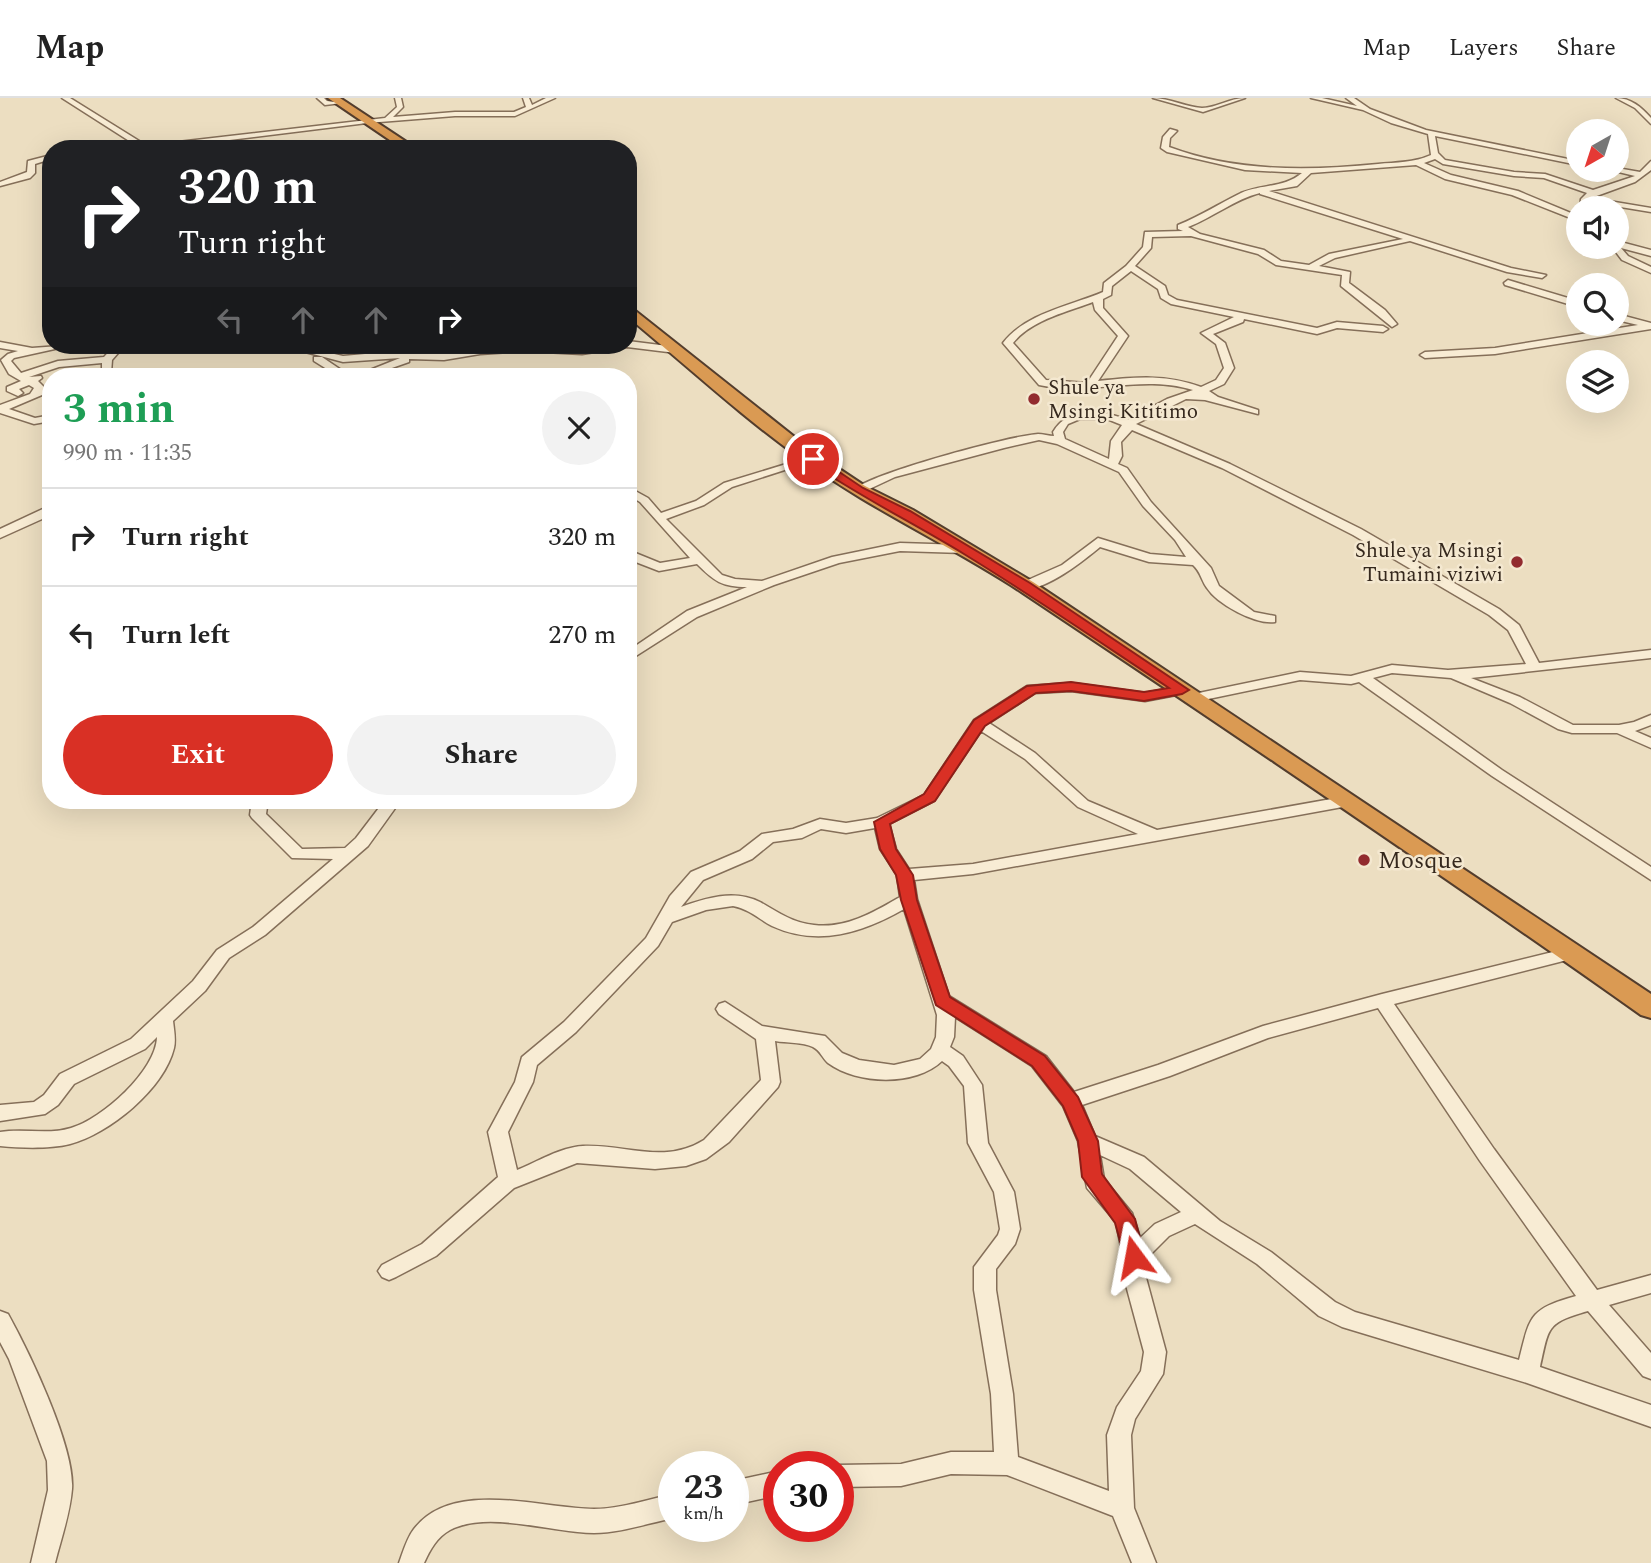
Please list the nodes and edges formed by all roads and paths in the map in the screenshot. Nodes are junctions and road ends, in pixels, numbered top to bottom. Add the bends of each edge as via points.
1 (65, 98) edge
2 (320, 98) edge
3 (398, 98) edge
4 (552, 98) edge
5 (1157, 98) edge
6 (1242, 98) edge
7 (1314, 98) edge
8 (1349, 98) edge
9 (1619, 98) edge
10 (336, 100) edge
11 (528, 104) edge
12 (1637, 107) junction
13 (1651, 109) edge
14 (1365, 111) junction
15 (386, 120) junction
16 (367, 121) junction
17 (1651, 121) edge
18 (1173, 131) dead end
19 (1433, 136) junction
20 (132, 140) edge
21 (196, 140) edge
22 (397, 140) edge
23 (1436, 156) junction
24 (42, 160) edge
25 (1566, 160) edge
26 (1651, 163) edge
27 (1419, 164) junction
28 (1309, 171) junction
29 (1644, 177) edge
30 (0, 184) edge
31 (1261, 191) junction
32 (1580, 196) edge
33 (1597, 196) edge
34 (1629, 207) edge
35 (1651, 210) edge
36 (1566, 214) edge
37 (1189, 234) junction
38 (1412, 240) junction
39 (1651, 242) edge
40 (1629, 247) edge
41 (1635, 248) junction
42 (1651, 253) edge
43 (1627, 259) edge
44 (1313, 266) junction
45 (1130, 267) junction
46 (1651, 270) edge
47 (1542, 275) dead end
48 (1508, 283) dead end
49 (1098, 298) junction
50 (1566, 300) edge
51 (637, 317) edge
52 (1239, 317) junction
53 (1629, 320) edge
54 (1651, 326) edge
55 (0, 345) edge
56 (637, 345) edge
57 (42, 349) edge
58 (676, 350) junction
59 (32, 351) junction
60 (112, 354) edge
61 (301, 354) edge
62 (322, 354) edge
63 (462, 354) edge
64 (1424, 355) dead end
65 (414, 356) junction
66 (107, 360) junction
67 (3, 362) edge
68 (54, 368) edge
69 (107, 368) edge
70 (332, 368) edge
71 (382, 368) edge
72 (1092, 383) junction
73 (37, 387) edge
74 (1204, 390) junction
75 (18, 393) dead end
76 (1187, 396) junction
77 (1219, 402) junction
78 (0, 409) edge
79 (1254, 412) dead end
80 (42, 420) edge
81 (1127, 424) junction
82 (1059, 427) junction
83 (1039, 437) junction
84 (1060, 441) junction
85 (813, 459) junction
86 (1113, 463) junction
87 (859, 490) junction
88 (637, 494) edge
89 (42, 514) edge
90 (658, 518) junction
91 (0, 534) edge
92 (963, 549) junction
93 (637, 558) edge
94 (700, 560) junction
95 (1197, 561) junction
96 (770, 582) junction
97 (1026, 586) junction
98 (1270, 618) dead end
99 (637, 651) edge
100 (1651, 654) edge
101 (1535, 666) junction
102 (1448, 674) junction
103 (1360, 676) junction
104 (1188, 694) junction
105 (1651, 719) edge
106 (979, 723) junction
107 (1619, 729) junction
108 (1651, 744) edge
109 (1348, 801) junction
110 (259, 809) edge
111 (387, 809) edge
112 (881, 822) junction
113 (1154, 835) junction
114 (350, 853) junction
115 (1648, 869) edge
116 (905, 875) junction
117 (909, 900) junction
118 (664, 919) junction
119 (1573, 954) junction
120 (943, 1000) junction
121 (1382, 1000) junction
122 (1651, 1008) edge
123 (725, 1009) dead end
124 (164, 1021) junction
125 (765, 1034) junction
126 (942, 1051) junction
127 (1071, 1102) junction
128 (0, 1113) edge
129 (1, 1136) edge
130 (1088, 1141) junction
131 (507, 1182) junction
132 (1197, 1214) junction
133 (1134, 1257) junction
134 (389, 1271) dead end
135 (1651, 1284) edge
136 (1593, 1301) junction
137 (0, 1321) edge
138 (1651, 1369) edge
139 (1527, 1373) junction
140 (1651, 1416) edge
141 (1007, 1464) junction
142 (854, 1476) edge
143 (1122, 1508) junction
144 (658, 1510) edge
145 (43, 1563) edge
146 (411, 1563) edge
147 (1144, 1563) edge

1 - 20 street
2 - 10 street via 326,103
3 - 15 street via 400,107
4 - 11 street
5 - 6 street via 1203,110
7 - 14 street
8 - 14 street
9 - 12 street
10 - 16 highway
11 - 15 street via 515,114
12 - 13 street
12 - 17 street
14 - 19 street
15 - 16 street
16 - 21 street
16 - 22 highway
18 - 28 street via 1166,148 1184,155 1256,170
19 - 23 street
19 - 25 street
23 - 27 street
23 - 32 street via 1454,165 1545,176
24 - 30 street via 31,163 27,176
26 - 29 street
27 - 28 street
27 - 36 street
28 - 31 street via 1291,185
29 - 33 street
31 - 37 street via 1183,225
31 - 38 street
34 - 35 street
37 - 44 street via 1261,253 1279,263
37 - 45 street via 1148,234 1147,248
38 - 44 street via 1332,256
38 - 47 street
39 - 41 street
40 - 41 street
41 - 42 street
43 - 46 street
44 - 52 street via 1346,274 1344,284 1382,312 1388,326 1337,325 1317,331
45 - 49 street
45 - 52 street via 1174,302
48 - 50 street
49 - 72 street via 1098,308 1123,336
49 - 72 street via 1035,323 1010,337 1008,343 1043,383
51 - 58 highway
52 - 74 street via 1206,332 1220,343 1229,368 1220,382
53 - 54 street
54 - 64 street via 1495,351
55 - 59 street
56 - 58 street
57 - 59 street
58 - 85 highway
59 - 67 street
60 - 66 street
61 - 70 street
62 - 65 street via 343,359
63 - 65 street
65 - 71 street
66 - 68 street
66 - 69 street
67 - 73 street
72 - 74 street via 1163,379
73 - 75 street via 11,389
73 - 78 street
74 - 76 street
74 - 77 street
76 - 77 street
76 - 81 street
77 - 79 street
78 - 80 street
81 - 82 street via 1094,414 1078,416
81 - 86 street via 1128,429 1116,441
81 - 101 street via 1226,466 1357,532 1494,612 1514,628
82 - 83 street
82 - 84 street
83 - 84 street
83 - 87 street via 891,475
84 - 86 street
85 - 87 highway
85 - 90 street via 728,485 699,503
86 - 95 street
87 - 92 highway
88 - 90 street
89 - 91 street
90 - 94 street
92 - 96 street via 881,550
92 - 97 highway
93 - 94 street via 659,567
94 - 96 street via 724,581
95 - 97 street via 1149,558 1098,542 1066,568
95 - 98 street via 1207,571 1209,584 1219,592 1250,615
96 - 99 street via 692,614
97 - 104 highway
100 - 101 street
101 - 102 street
102 - 103 street via 1392,669
102 - 107 street via 1572,729
103 - 104 street via 1351,680 1287,678
103 - 115 street via 1497,773
104 - 106 street via 1144,697 1044,686 1022,694
104 - 109 highway
105 - 107 street
106 - 112 street via 929,797
106 - 113 street via 1030,756 1083,804
107 - 108 street
109 - 113 street
109 - 119 highway
110 - 114 street via 258,815 294,852
111 - 114 street
112 - 116 street via 888,849
112 - 118 street via 846,828 820,824 768,838 746,855 702,872
113 - 116 street via 973,869
114 - 124 street via 259,931 223,954
116 - 117 street
117 - 118 street via 832,933 799,930 742,902 716,903
117 - 120 street
118 - 131 street via 652,942 570,1027 529,1062 524,1082 498,1132 509,1168
119 - 121 street
119 - 122 highway
120 - 126 street via 947,1029
120 - 127 street via 1039,1061
121 - 127 street via 1263,1033
121 - 136 street
123 - 125 street via 748,1028
124 - 128 street via 138,1044 66,1079 46,1105 30,1112
124 - 129 street via 165,1049 153,1073 109,1118 69,1137
125 - 126 street via 819,1041 836,1059 883,1072 919,1069
125 - 131 street via 771,1082 736,1125 696,1157 638,1161 576,1155
126 - 141 street via 956,1061 973,1085 978,1143 1004,1192 1010,1229 985,1267
127 - 130 street
130 - 132 street via 1137,1163
130 - 133 street via 1092,1177 1125,1219
131 - 134 street via 429,1250
132 - 133 street via 1162,1230
132 - 139 street via 1264,1258 1327,1309
133 - 143 street via 1155,1364 1125,1415 1119,1435
135 - 136 street
136 - 138 street
136 - 139 street via 1555,1311 1539,1324
137 - 145 street via 19,1356 59,1461 60,1490
139 - 140 street
141 - 142 street via 951,1463 901,1475
141 - 143 street
143 - 147 street
144 - 146 street via 591,1521 512,1510 460,1515 428,1528

